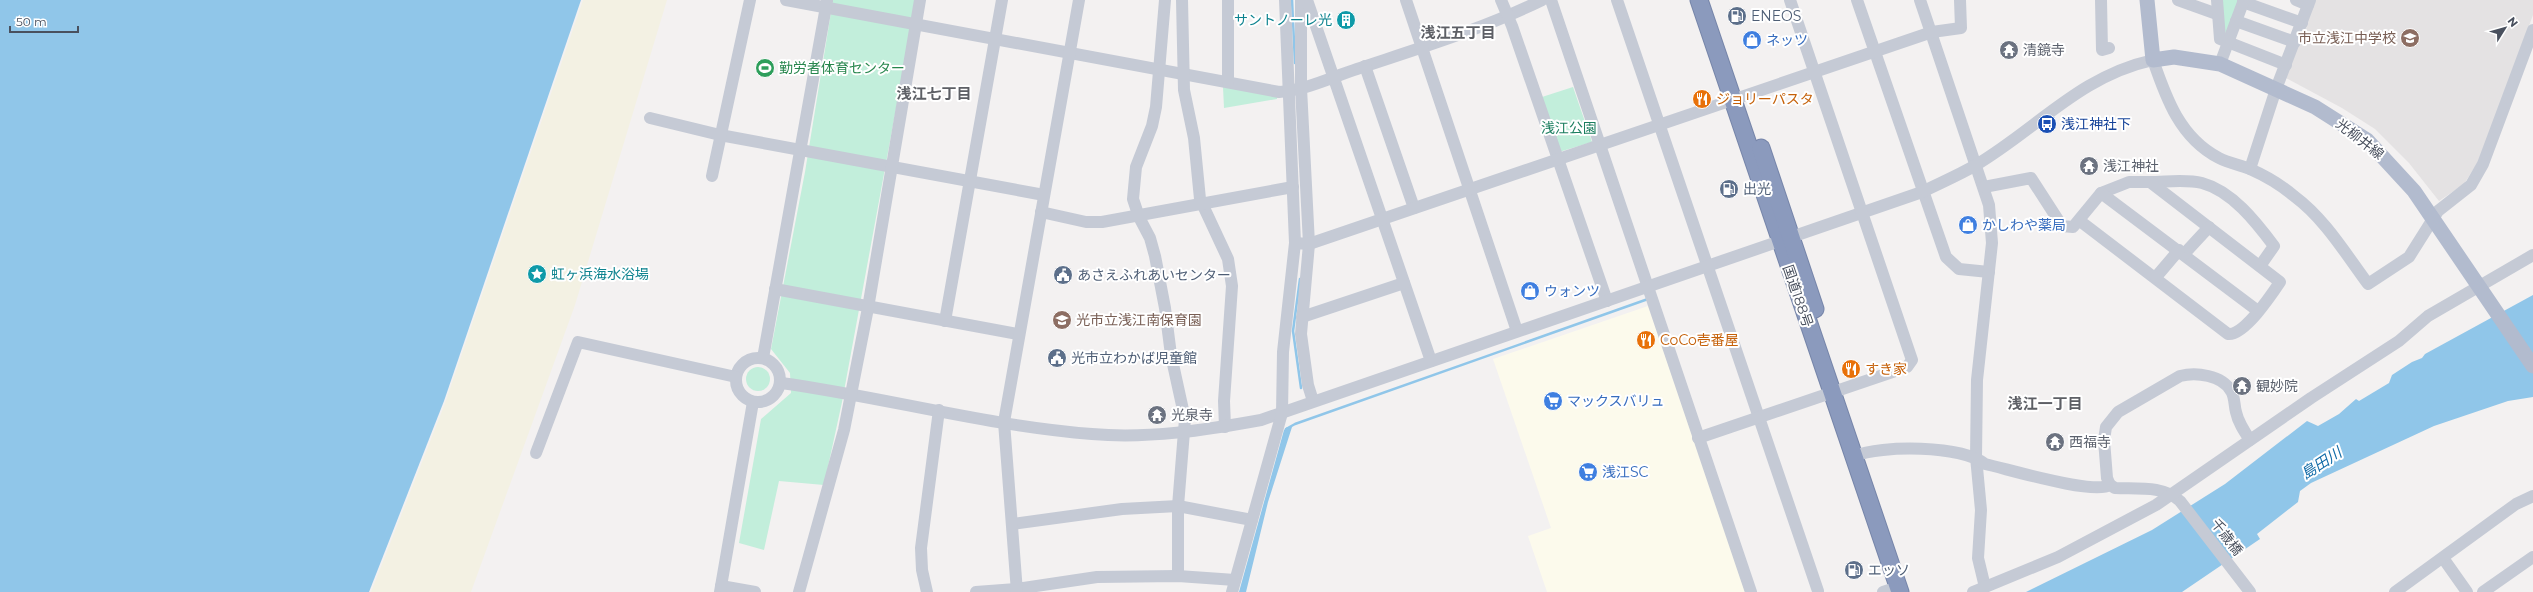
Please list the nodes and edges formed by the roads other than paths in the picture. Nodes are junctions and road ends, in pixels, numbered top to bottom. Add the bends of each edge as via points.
1 (750, 0) edge
2 (786, 0) edge
3 (920, 0) edge
4 (1002, 0) edge
5 (1079, 0) edge
6 (1165, 0) edge
7 (1182, 0) edge
8 (1228, 0) edge
9 (1285, 0) edge
10 (1301, 0) edge
11 (1307, 0) edge
12 (1406, 0) edge
13 (1501, 0) edge
14 (1542, 0) edge
15 (1551, 0) edge
16 (1617, 0) edge
17 (1699, 0) edge
18 (1710, 0) edge
19 (1790, 0) edge
20 (1858, 0) edge
21 (1920, 0) edge
22 (1960, 0) edge
23 (2102, 0) edge
24 (2147, 0) edge
25 (2178, 0) edge
26 (2217, 0) edge
27 (2296, 0) edge
28 (2243, 1) edge
29 (2309, 2) edge
30 (827, 4) edge
31 (2217, 14) junction
32 (1508, 17) junction
33 (2236, 20) junction
34 (916, 23) junction
35 (2302, 23) junction
36 (2533, 30) edge
37 (1932, 32) junction
38 (995, 38) junction
39 (2295, 42) junction
40 (2228, 43) junction
41 (1422, 47) junction
42 (2109, 48) dead end
43 (1070, 52) junction
44 (1875, 52) junction
45 (2153, 60) junction
46 (2220, 64) junction
47 (2286, 65) junction
48 (1365, 66) junction
49 (1158, 69) junction
50 (1814, 73) junction
51 (1185, 74) junction
52 (1333, 77) junction
53 (1228, 82) junction
54 (1301, 88) junction
55 (2276, 89) junction
56 (1288, 91) junction
57 (1738, 99) junction
58 (650, 118) dead end
59 (1660, 125) junction
60 (720, 135) junction
61 (1600, 146) junction
62 (800, 149) junction
63 (1559, 160) junction
64 (1977, 165) junction
65 (892, 167) junction
66 (2250, 169) junction
67 (712, 176) dead end
68 (968, 181) junction
69 (2150, 182) junction
70 (1292, 187) junction
71 (1984, 187) junction
72 (1470, 189) junction
73 (1922, 192) junction
74 (2101, 193) junction
75 (1044, 195) junction
76 (1202, 204) junction
77 (1414, 208) junction
78 (1041, 212) junction
79 (1863, 214) junction
80 (1139, 217) junction
81 (2434, 217) junction
82 (1382, 219) junction
83 (2080, 221) junction
84 (2209, 228) junction
85 (1786, 240) junction
86 (1295, 243) junction
87 (1309, 244) junction
88 (2181, 252) junction
89 (2533, 255) edge
90 (2260, 266) junction
91 (1708, 268) junction
92 (1989, 272) junction
93 (2156, 277) junction
94 (1404, 283) junction
95 (1647, 288) junction
96 (775, 289) junction
97 (2484, 291) junction
98 (1607, 301) junction
99 (868, 308) junction
100 (2258, 311) junction
101 (1302, 317) junction
102 (945, 321) junction
103 (1516, 331) junction
104 (1018, 334) junction
105 (762, 358) junction
106 (1430, 361) junction
107 (2533, 366) edge
108 (736, 377) junction
109 (780, 383) junction
110 (1836, 391) junction
111 (852, 394) junction
112 (1313, 401) junction
113 (754, 402) junction
114 (939, 410) junction
115 (1282, 413) junction
116 (1759, 416) junction
117 (1004, 422) junction
118 (1225, 427) junction
119 (1185, 432) junction
120 (1698, 438) junction
121 (2250, 440) junction
122 (536, 453) dead end
123 (1858, 454) junction
124 (1976, 457) junction
125 (2110, 485) junction
126 (2533, 496) edge
127 (2176, 497) junction
128 (1178, 506) junction
129 (1252, 520) junction
130 (1012, 524) junction
131 (2533, 557) edge
132 (2443, 558) junction
133 (1178, 576) junction
134 (1234, 586) edge
135 (1985, 587) junction
136 (721, 589) edge
137 (1017, 591) edge
138 (1897, 591) edge
139 (755, 592) edge
140 (799, 592) edge
141 (927, 592) edge
142 (976, 592) edge
143 (1751, 592) edge
144 (1817, 592) edge
145 (1973, 592) edge
146 (2250, 592) edge
147 (2395, 592) edge
148 (2467, 592) edge
149 (2483, 592) edge

1 - 60 street
2 - 30 street
3 - 34 street
4 - 38 street
5 - 43 street
6 - 49 street
7 - 51 street
8 - 53 street
9 - 56 street
10 - 54 street
11 - 52 street
12 - 41 street
13 - 32 street
14 - 32 street
15 - 61 street
16 - 59 street
17 - 57 highway, 国道188号
18 - 57 highway, 国道188号
19 - 50 street
20 - 44 street
21 - 37 street
22 - 37 street via 1961,28
23 - 42 street via 2102,50
24 - 45 main road
25 - 31 street
26 - 31 street
27 - 29 street
28 - 33 street
28 - 35 street
29 - 35 street
30 - 34 street
30 - 62 street
31 - 40 street via 2220,39
32 - 41 street
32 - 63 street
33 - 39 street
33 - 40 street
34 - 38 street
34 - 65 street
35 - 39 street
36 - 81 street via 2484,164 2471,185
37 - 44 street
37 - 64 street
38 - 43 street
38 - 68 street
39 - 47 street
40 - 46 street
40 - 47 street
41 - 48 street
41 - 72 street
43 - 49 street
43 - 75 street
44 - 50 street
44 - 73 street
45 - 46 main road, 光柳井線 via 2174,57
45 - 64 street via 2128,65 2076,92
45 - 66 street via 2170,107 2182,125 2204,149
46 - 55 main road, 光柳井線
47 - 55 street
48 - 52 street
48 - 77 street
49 - 51 street
49 - 80 street via 1152,126 1136,167 1133,183 1133,198
50 - 57 street
50 - 79 street
51 - 53 street
51 - 76 street via 1184,90 1194,138
52 - 54 street
52 - 82 street
53 - 56 street via 1279,92
54 - 56 street
54 - 87 street
55 - 66 street
55 - 81 main road, 光柳井線 via 2334,118 2367,140 2392,165
56 - 70 street
57 - 59 street
57 - 85 highway, 国道188号
58 - 60 street
59 - 61 street
59 - 91 street
60 - 62 street
60 - 67 street
61 - 63 street
61 - 95 street
62 - 65 street
62 - 96 street
63 - 72 street
63 - 98 street
64 - 71 street
64 - 73 street
65 - 68 street
65 - 99 street
66 - 81 street via 2272,180 2312,211 2327,227 2368,284 2409,257
68 - 75 street
68 - 102 street
69 - 74 street via 2128,182
69 - 84 street
69 - 90 street via 2201,182 2218,189 2252,218 2274,246
70 - 76 street
70 - 86 street
71 - 83 street via 2031,178 2062,226 2074,227
71 - 92 street via 1990,213 1992,243
72 - 77 street
72 - 103 street
73 - 79 street
73 - 92 street via 1948,262 1959,269
74 - 83 street
74 - 88 street
75 - 78 street
76 - 80 street
76 - 118 street via 1228,259 1232,286 1224,401
77 - 82 street
78 - 80 street via 1094,222
78 - 104 street
79 - 85 street
79 - 110 street via 1912,360 1907,367
80 - 119 street via 1150,238 1155,256 1171,355 1185,419
81 - 97 main road, 光柳井線
82 - 87 street
82 - 94 street
83 - 93 street
84 - 88 street
84 - 90 street
85 - 91 street
85 - 110 highway, 国道188号
86 - 87 street
86 - 115 street via 1283,352
87 - 101 street
88 - 93 street
88 - 100 street
89 - 97 street
90 - 100 street via 2280,282
91 - 95 street
91 - 116 street
92 - 124 street via 1977,380
93 - 100 street via 2228,334 2246,324
94 - 101 street
94 - 106 street
95 - 98 street
95 - 120 street
96 - 99 street
96 - 105 street
97 - 107 main road, 光柳井線
97 - 121 street via 2428,316 2399,341
98 - 103 street
99 - 102 street
99 - 111 street
101 - 112 street via 1301,334 1308,385
102 - 104 street
103 - 106 street
104 - 117 street
105 - 108 street via 748,359 738,370
105 - 109 street via 777,368
106 - 112 street
108 - 113 street via 738,390
108 - 122 street via 578,342
109 - 111 street
109 - 113 street via 773,397
110 - 116 street
110 - 123 highway, 国道188号
111 - 114 street
111 - 140 street via 830,488
112 - 115 street
113 - 136 street
114 - 117 street
114 - 141 street via 921,548
115 - 118 street
115 - 129 street
116 - 120 street
116 - 144 street
117 - 119 street via 1093,434
117 - 130 street
118 - 119 street
119 - 128 street
120 - 143 street
121 - 125 street via 2236,414 2234,396 2226,385 2209,376 2180,376 2118,412 2106,427 2105,455
121 - 127 street
123 - 124 street via 1873,450 1937,450
123 - 138 highway, 国道188号
124 - 125 street via 1985,464 2068,483 2104,488
124 - 135 street via 1981,510 1978,558
125 - 127 street via 2115,488 2154,489
126 - 132 street via 2516,504
127 - 135 street via 2058,558
127 - 146 street, 千歳橋
128 - 129 street
128 - 130 street via 1122,509
128 - 133 street
129 - 134 street
130 - 137 street
131 - 149 street
132 - 147 street
132 - 148 street
133 - 134 street
133 - 137 street via 1097,577
135 - 145 street
136 - 139 street
137 - 142 street

